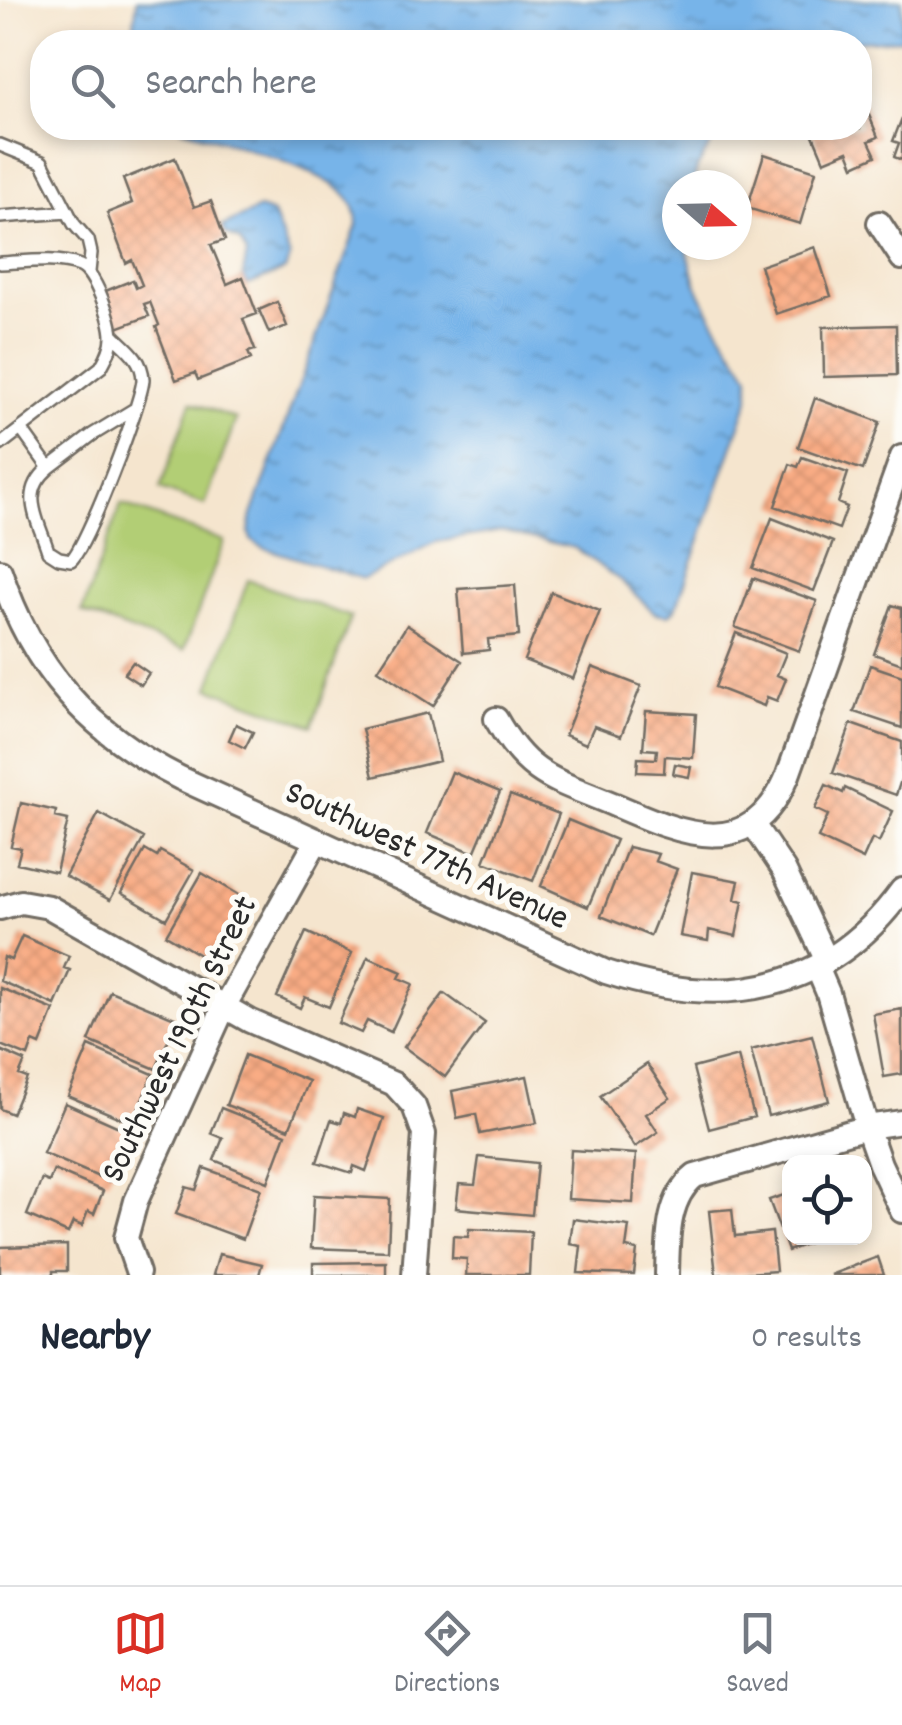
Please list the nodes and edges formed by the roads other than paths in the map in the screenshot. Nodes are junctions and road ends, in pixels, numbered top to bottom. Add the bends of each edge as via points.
1 (0, 145) edge
2 (68, 212) junction
3 (0, 216) edge
4 (879, 223) dead end
5 (902, 258) edge
6 (0, 263) edge
7 (90, 272) junction
8 (112, 335) junction
9 (134, 410) junction
10 (22, 429) junction
11 (0, 445) edge
12 (902, 457) edge
13 (48, 468) junction
14 (0, 571) edge
15 (496, 718) dead end
16 (753, 824) junction
17 (316, 840) junction
18 (902, 890) edge
19 (2, 907) edge
20 (822, 964) junction
21 (224, 1007) junction
22 (902, 1122) edge
23 (867, 1126) junction
24 (902, 1211) edge
25 (138, 1273) edge
26 (414, 1275) edge
27 (667, 1275) edge

1 - 2 lane via 42,162
2 - 3 lane
2 - 7 lane via 88,240
4 - 5 street
6 - 7 lane via 58,261
7 - 8 lane
8 - 9 lane via 138,360 142,382
8 - 10 lane via 101,366
9 - 13 lane
9 - 13 lane via 72,560 48,551 32,496 34,480
10 - 11 lane
10 - 13 lane
12 - 16 street via 785,782
14 - 17 street, Southwest 77th Avenue via 48,671 89,718 180,778
15 - 16 street via 534,769 620,808 702,837
16 - 20 street via 784,870
17 - 20 street, Southwest 77th Avenue via 638,982 730,991
17 - 21 street, Southwest 190th Street
18 - 20 street, Southwest 77th Avenue via 870,927
19 - 21 street via 49,907
20 - 23 street
21 - 25 street, Southwest 190th Street via 128,1223
21 - 26 street via 380,1076 406,1095 424,1134
22 - 23 street
23 - 24 street
23 - 27 street via 688,1182 677,1196

